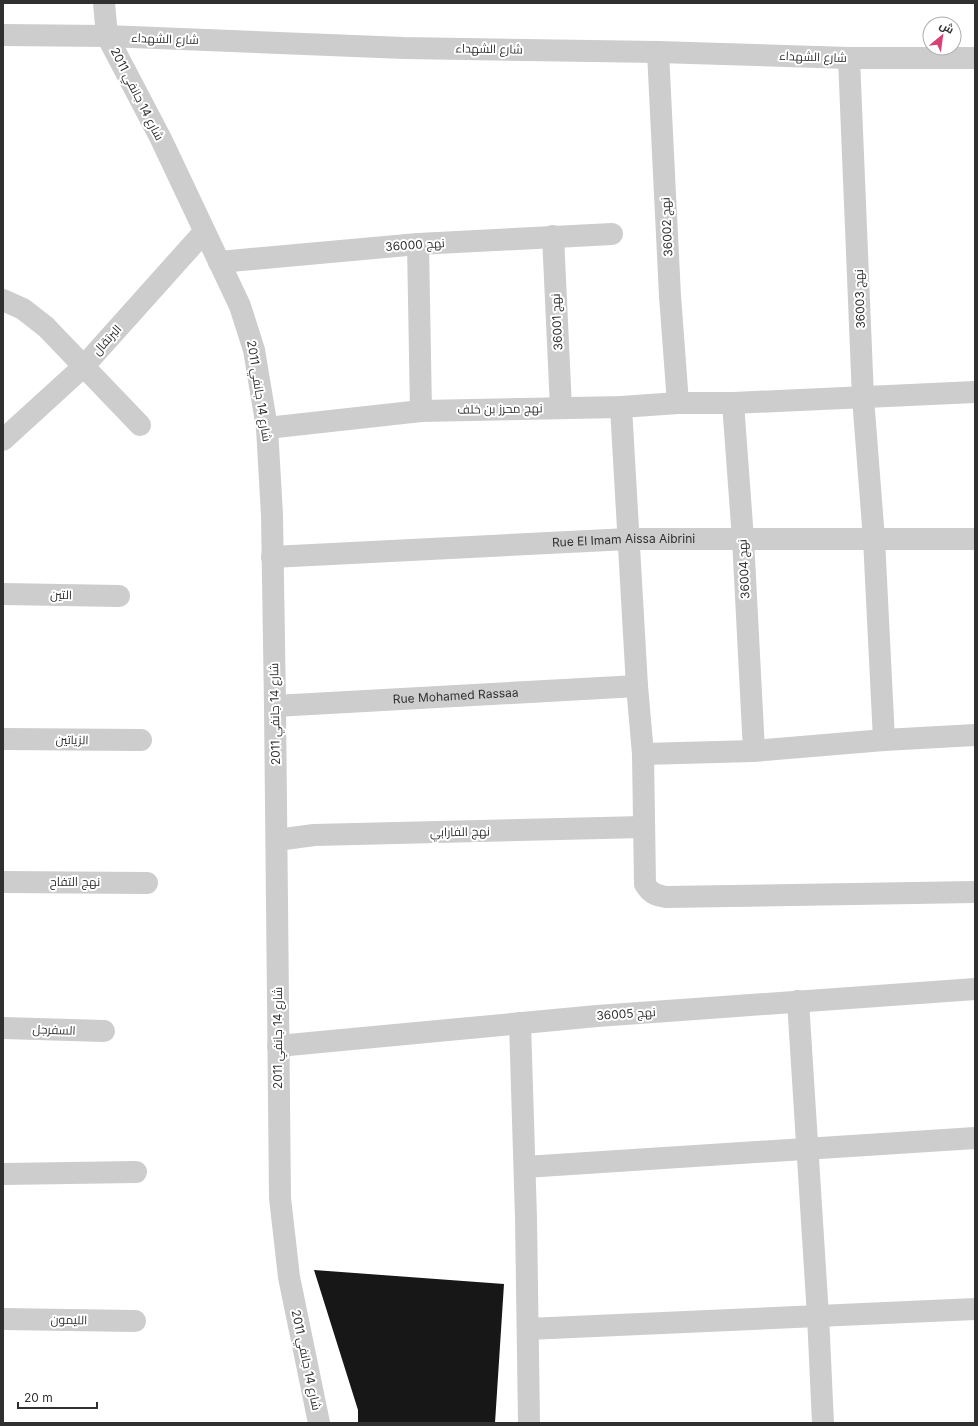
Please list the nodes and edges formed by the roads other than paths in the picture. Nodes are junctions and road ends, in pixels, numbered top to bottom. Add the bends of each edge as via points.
1 (104, 3) edge
2 (3, 35) edge
3 (107, 36) junction
4 (658, 52) junction
5 (849, 58) junction
6 (975, 58) edge
7 (204, 232) junction
8 (612, 234) dead end
9 (553, 236) junction
10 (418, 244) junction
11 (219, 262) junction
12 (3, 300) edge
13 (84, 366) junction
14 (975, 392) edge
15 (863, 398) junction
16 (678, 403) junction
17 (733, 403) junction
18 (621, 406) junction
19 (561, 408) junction
20 (421, 411) junction
21 (140, 425) dead end
22 (267, 428) junction
23 (3, 440) edge
24 (743, 538) junction
25 (874, 539) junction
26 (975, 539) edge
27 (628, 540) junction
28 (272, 557) junction
29 (3, 594) edge
30 (119, 596) dead end
31 (637, 686) junction
32 (275, 706) junction
33 (975, 735) edge
34 (3, 739) edge
35 (141, 740) dead end
36 (884, 740) junction
37 (754, 743) junction
38 (643, 754) junction
39 (643, 827) junction
40 (277, 840) junction
41 (3, 882) edge
42 (147, 883) dead end
43 (975, 892) edge
44 (975, 989) edge
45 (798, 1001) junction
46 (520, 1023) junction
47 (3, 1028) edge
48 (104, 1031) dead end
49 (278, 1046) junction
50 (975, 1138) edge
51 (808, 1149) junction
52 (525, 1167) junction
53 (136, 1172) dead end
54 (3, 1174) edge
55 (975, 1309) edge
56 (818, 1316) junction
57 (3, 1319) edge
58 (135, 1321) dead end
59 (528, 1330) junction
60 (319, 1423) edge
61 (530, 1423) edge
62 (822, 1423) edge

1 - 3 street
2 - 3 street, شارع الشهداء
3 - 4 street, شارع الشهداء via 404,48
3 - 7 street, شارع 14 جانفي 2011 via 161,139
4 - 5 street, شارع الشهداء
4 - 16 street, نهج 36002
5 - 6 street, شارع الشهداء
5 - 15 street, نهج 36003
7 - 11 street, شارع 14 جانفي 2011
7 - 13 street, البرتقال
8 - 9 street, نهج 36000
9 - 10 street, نهج 36000
9 - 19 street, نهج 36001
10 - 11 street, نهج 36000
10 - 20 street
11 - 22 street, شارع 14 جانفي 2011 via 240,306 254,350
12 - 13 street via 23,309 46,327
13 - 21 street
13 - 23 street, البرتقال
14 - 15 street, نهج محرز بن خلف
15 - 17 street, نهج محرز بن خلف
15 - 25 street, نهج 36003
16 - 17 street, نهج محرز بن خلف
16 - 18 street, نهج محرز بن خلف
17 - 24 street, نهج 36004
18 - 19 street, نهج محرز بن خلف
18 - 27 street
19 - 20 street, نهج محرز بن خلف
20 - 22 street, نهج محرز بن خلف
22 - 28 street, شارع 14 جانفي 2011
24 - 25 street, Rue El Imam Aissa Aibrini
24 - 27 street, Rue El Imam Aissa Aibrini
24 - 37 street, نهج 36004
25 - 26 street, Rue El Imam Aissa Aibrini
25 - 36 street, نهج 36003
27 - 28 street, Rue El Imam Aissa Aibrini
27 - 31 street
28 - 32 street, شارع 14 جانفي 2011
29 - 30 street, التين
31 - 32 street, Rue Mohamed Rassaa
31 - 38 street
32 - 40 street, شارع 14 جانفي 2011
33 - 36 street
34 - 35 street, الزياتين
36 - 37 street
37 - 38 street
38 - 39 street
39 - 40 street, نهج الفارابي via 314,836
39 - 43 street via 645,884 649,892 657,896
40 - 49 street, شارع 14 جانفي 2011
41 - 42 street, نهج التفاح
44 - 45 street, نهج 36005
45 - 46 street, نهج 36005
45 - 51 street
46 - 49 street, نهج 36005
46 - 52 street
47 - 48 street, السفرجل
49 - 60 street, شارع 14 جانفي 2011 via 280,1198 289,1277
50 - 51 street
51 - 52 street
51 - 56 street
52 - 59 street
53 - 54 street
55 - 56 street
56 - 59 street
56 - 62 street
57 - 58 street, الليمون
59 - 61 street

